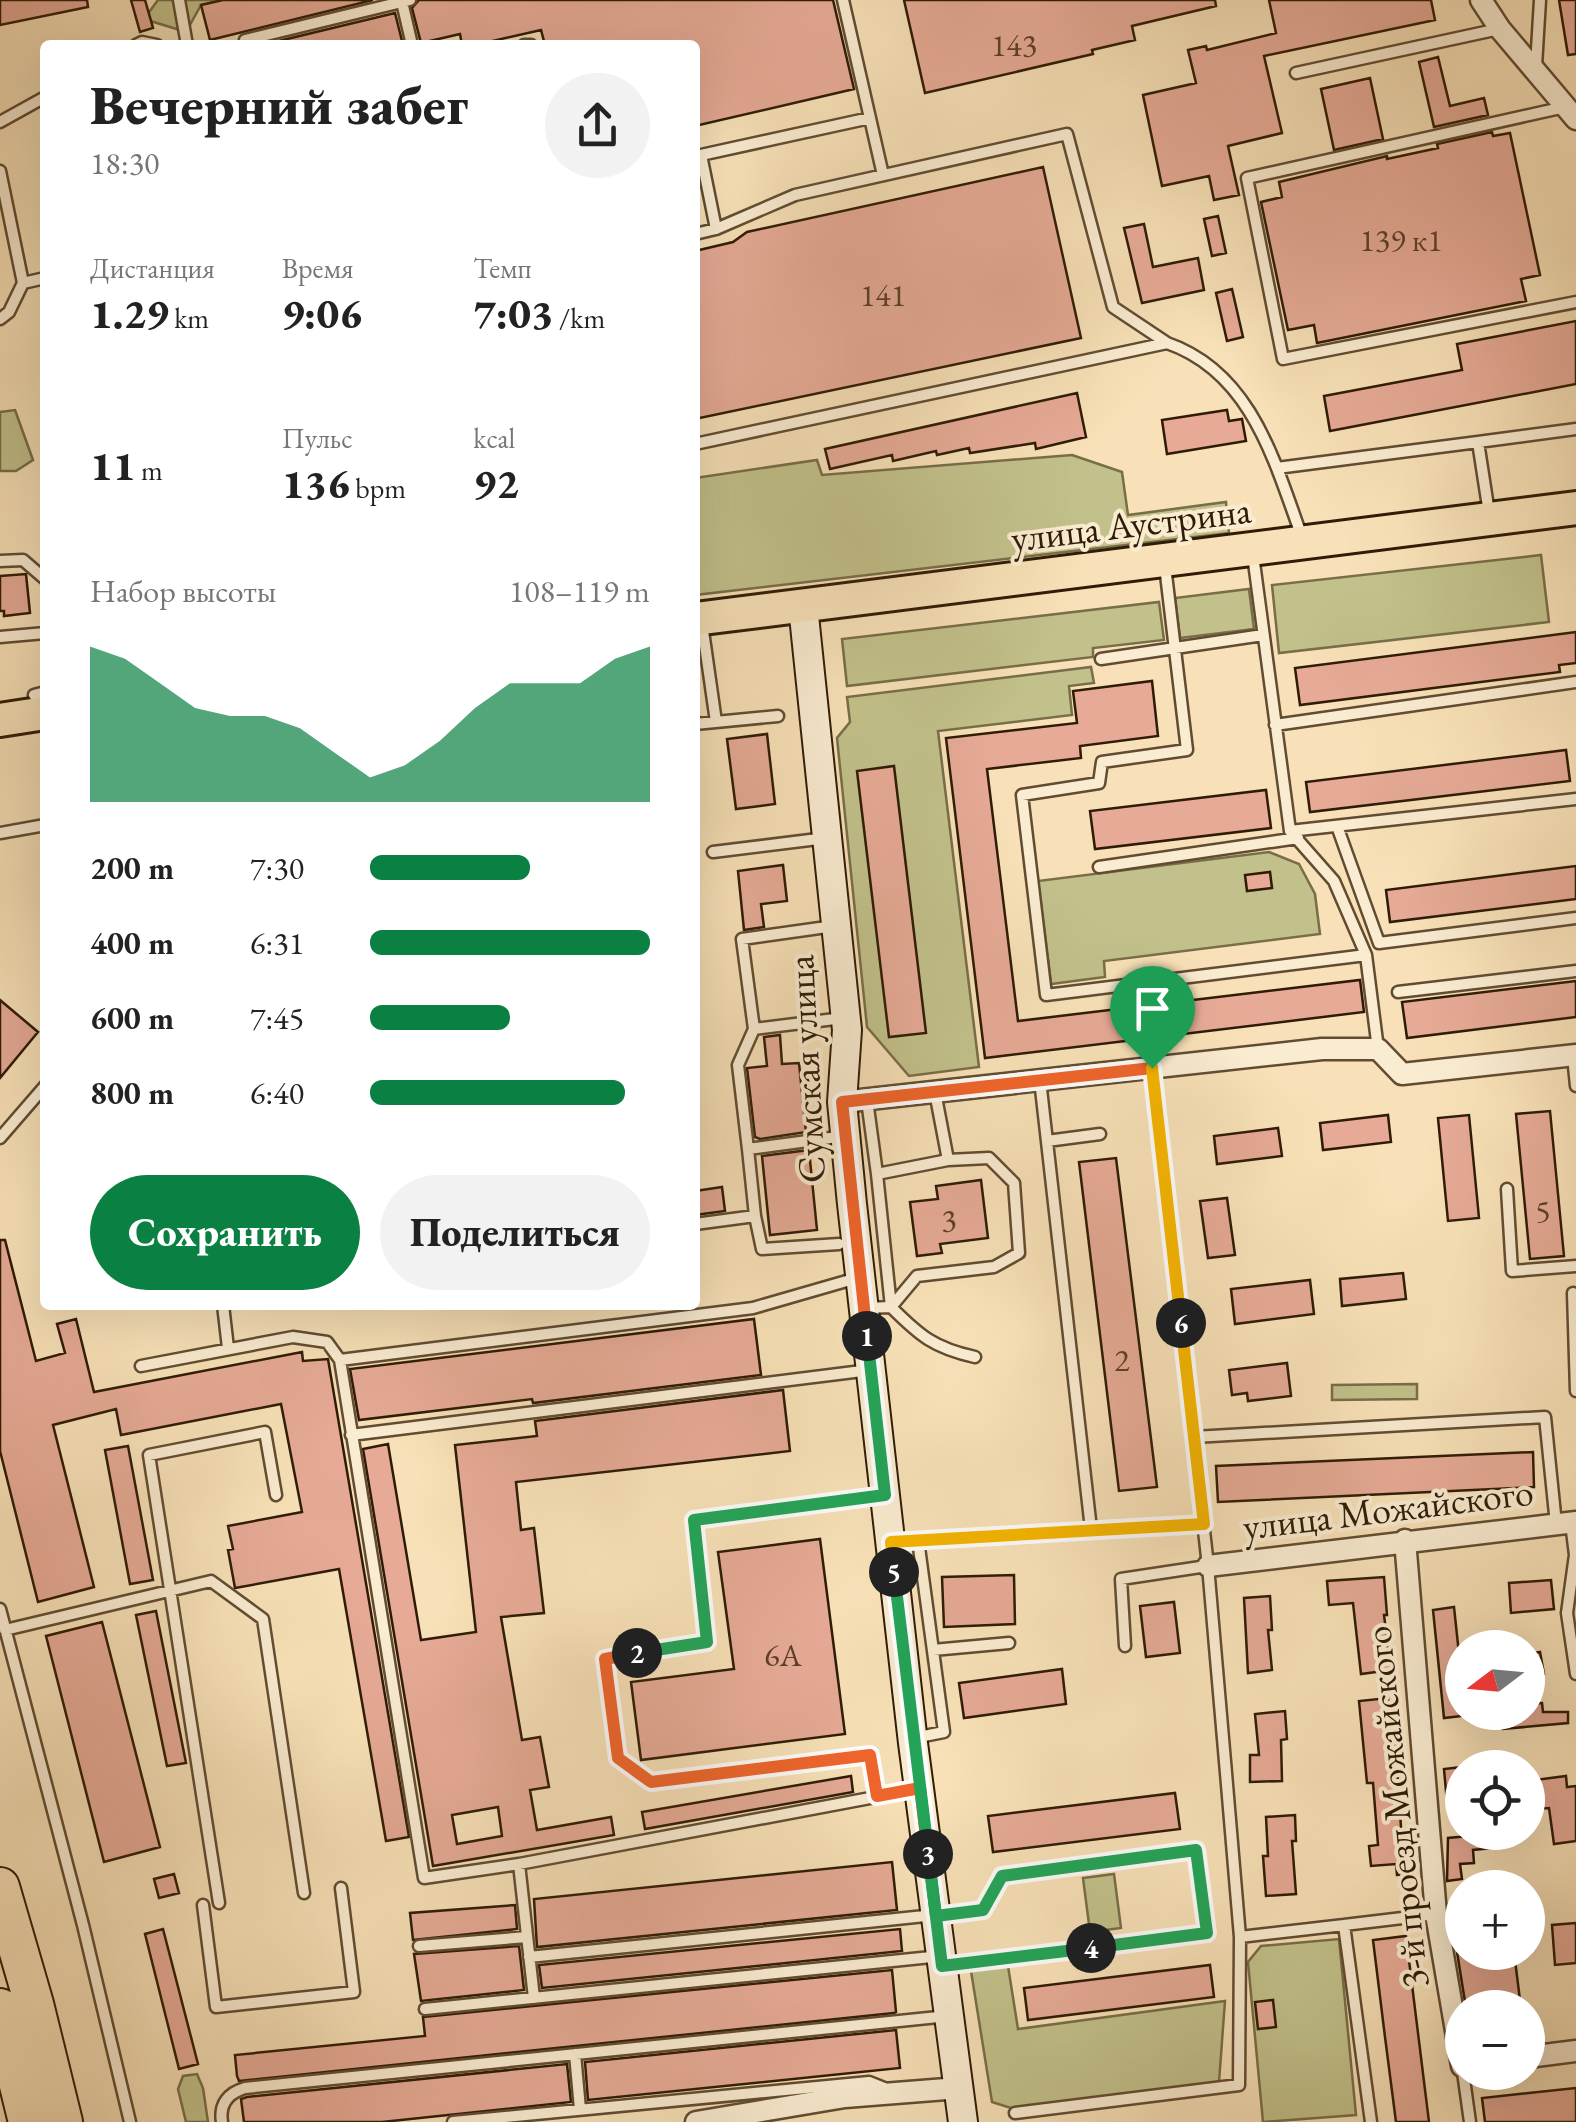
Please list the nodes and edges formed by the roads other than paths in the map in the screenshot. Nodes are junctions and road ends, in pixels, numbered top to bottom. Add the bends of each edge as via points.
1 (179, 0) edge
2 (844, 0) edge
3 (1481, 0) edge
4 (1540, 0) edge
5 (406, 1) edge
6 (1500, 29) junction
7 (187, 40) edge
8 (245, 40) edge
9 (411, 40) edge
10 (1296, 72) dead end
11 (1536, 72) junction
12 (40, 100) edge
13 (1571, 113) edge
14 (870, 118) junction
15 (0, 122) edge
16 (0, 171) edge
17 (884, 176) junction
18 (716, 229) junction
19 (700, 233) edge
20 (40, 279) edge
21 (23, 283) junction
22 (1576, 302) edge
23 (0, 320) edge
24 (1167, 343) junction
25 (1576, 429) edge
26 (1478, 442) junction
27 (700, 443) edge
28 (1277, 468) junction
29 (1576, 508) edge
30 (1490, 518) junction
31 (1304, 542) junction
32 (1253, 549) junction
33 (1164, 560) junction
34 (0, 561) edge
35 (40, 574) edge
36 (803, 606) junction
37 (700, 619) edge
38 (700, 630) edge
39 (40, 633) edge
40 (1263, 636) junction
41 (0, 637) edge
42 (1175, 648) junction
43 (1100, 659) dead end
44 (1576, 682) edge
45 (0, 699) edge
46 (40, 699) edge
47 (40, 700) edge
48 (778, 716) dead end
49 (0, 720) edge
50 (716, 722) junction
51 (700, 724) edge
52 (1275, 725) junction
53 (1576, 799) edge
54 (40, 825) edge
55 (1337, 826) junction
56 (0, 832) edge
57 (1294, 834) junction
58 (827, 838) junction
59 (713, 852) dead end
60 (1099, 867) dead end
61 (1576, 918) edge
62 (835, 926) junction
63 (1366, 955) junction
64 (1576, 971) edge
65 (1398, 992) dead end
66 (843, 1018) junction
67 (754, 1029) junction
68 (1378, 1049) junction
69 (1574, 1055) edge
70 (1152, 1068) junction
71 (1040, 1080) junction
72 (1576, 1086) edge
73 (40, 1092) edge
74 (935, 1092) junction
75 (855, 1100) junction
76 (1100, 1134) dead end
77 (846, 1136) junction
78 (0, 1138) edge
79 (1047, 1141) junction
80 (748, 1149) junction
81 (948, 1160) junction
82 (877, 1174) junction
83 (1506, 1189) dead end
84 (755, 1216) junction
85 (700, 1223) edge
86 (838, 1244) dead end
87 (1576, 1266) edge
88 (860, 1278) junction
89 (1572, 1293) dead end
90 (878, 1308) junction
91 (224, 1310) edge
92 (228, 1348) junction
93 (975, 1357) dead end
94 (340, 1360) junction
95 (141, 1366) dead end
96 (871, 1370) junction
97 (1576, 1391) edge
98 (352, 1435) junction
99 (1194, 1437) junction
100 (276, 1495) dead end
101 (885, 1495) junction
102 (1568, 1523) edge
103 (1204, 1524) junction
104 (1091, 1529) junction
105 (1405, 1540) junction
106 (904, 1541) junction
107 (1576, 1555) edge
108 (1208, 1566) junction
109 (171, 1590) junction
110 (0, 1609) edge
111 (6, 1630) junction
112 (1009, 1643) dead end
113 (1125, 1646) dead end
114 (933, 1650) junction
115 (1576, 1674) edge
116 (913, 1738) junction
117 (920, 1788) junction
118 (877, 1796) junction
119 (519, 1864) junction
120 (0, 1886) edge
121 (342, 1888) dead end
122 (304, 1892) dead end
123 (218, 1903) dead end
124 (203, 1905) dead end
125 (1436, 1914) junction
126 (936, 1916) junction
127 (1344, 1924) junction
128 (1240, 1936) junction
129 (527, 1937) junction
130 (419, 1946) dead end
131 (530, 1957) junction
132 (942, 1961) junction
133 (1449, 1990) edge
134 (534, 1998) junction
135 (0, 2008) edge
136 (425, 2009) dead end
137 (949, 2016) junction
138 (1576, 2051) edge
139 (575, 2054) junction
140 (1545, 2055) edge
141 (959, 2088) junction
142 (1466, 2090) edge
143 (899, 2094) junction
144 (580, 2109) junction
145 (1015, 2114) dead end
146 (28, 2122) edge
147 (63, 2122) edge
148 (130, 2122) edge
149 (222, 2122) edge
150 (453, 2122) edge
151 (696, 2122) edge
152 (963, 2122) edge
153 (1371, 2122) edge
154 (1470, 2122) edge

1 - 7 lane
2 - 14 lane
3 - 6 street
4 - 11 lane
5 - 8 lane
5 - 9 lane
6 - 10 lane
6 - 11 street
11 - 13 street
12 - 15 lane
13 - 22 lane via 1246,178 1283,359
14 - 17 lane
14 - 18 lane via 701,154
16 - 21 lane
17 - 18 lane via 796,195
17 - 24 lane via 1066,134 1114,306
18 - 19 lane
20 - 21 lane
21 - 23 lane
24 - 27 lane
24 - 28 lane via 1195,352 1237,389
25 - 26 lane
26 - 28 lane
26 - 30 lane
28 - 31 lane
29 - 30 main road, улица Аустрина
30 - 31 main road, улица Аустрина
31 - 32 main road, улица Аустрина
32 - 33 main road, улица Аустрина
32 - 40 lane
33 - 36 main road, улица Аустрина
33 - 42 lane
34 - 35 lane via 24,560
36 - 37 main road, улица Аустрина
36 - 58 street, Сумская улица
38 - 50 lane
39 - 41 lane
40 - 42 lane
40 - 52 lane
42 - 43 lane
42 - 63 lane via 1187,750 1102,762 1099,783 1022,795 1046,996
44 - 52 lane
45 - 46 main road
47 - 49 main road
48 - 50 lane
50 - 51 lane
52 - 57 lane
53 - 55 lane
54 - 56 lane
55 - 57 lane
55 - 61 lane via 1379,942
57 - 60 lane
57 - 63 lane via 1334,882
58 - 59 lane
58 - 62 street, Сумская улица
62 - 66 street, Сумская улица
62 - 67 lane via 742,939
63 - 68 lane
64 - 65 lane
66 - 67 lane
66 - 75 street, Сумская улица
67 - 80 lane via 738,1065
68 - 69 street via 1402,1074
68 - 70 street
69 - 72 lane
70 - 71 street
70 - 99 lane
71 - 74 street
71 - 79 lane
73 - 78 lane
74 - 75 street
74 - 81 lane
75 - 77 street, Сумская улица
75 - 82 lane
76 - 79 lane
77 - 80 lane
77 - 88 street, Сумская улица
79 - 104 lane
80 - 84 lane
81 - 82 lane
81 - 90 lane via 989,1158 1014,1183 1019,1252 994,1267 917,1276
82 - 90 lane
83 - 87 lane via 1512,1271
84 - 85 lane
84 - 86 lane via 762,1249
88 - 90 street, Сумская улица
88 - 94 lane via 752,1308
89 - 97 lane
90 - 93 lane via 942,1349
90 - 96 street, Сумская улица
91 - 92 lane
92 - 94 lane via 293,1338 327,1342
92 - 95 lane
94 - 98 lane
96 - 98 lane
96 - 101 street, Сумская улица
98 - 119 lane via 424,1878
99 - 102 lane via 1546,1417
99 - 103 lane
100 - 109 lane via 264,1432 149,1455
101 - 106 street, Сумская улица
101 - 118 lane via 694,1520 707,1642 605,1659 618,1758 651,1782 870,1755
102 - 105 street, улица Можайского
102 - 107 lane
103 - 104 lane
103 - 108 lane
104 - 106 lane
105 - 108 street, улица Можайского
105 - 125 street, 3-й проезд Можайского
106 - 114 lane
106 - 116 street, Сумская улица
107 - 115 lane via 1567,1614
108 - 113 lane via 1122,1579
108 - 128 lane
109 - 111 lane
109 - 122 lane via 211,1582 263,1620
109 - 123 lane
110 - 111 lane
111 - 148 lane
112 - 114 lane
114 - 116 lane via 944,1732
116 - 117 street, Сумская улица
117 - 118 lane
117 - 126 street, Сумская улица
118 - 119 lane
119 - 129 lane
120 - 147 highway
121 - 124 lane via 354,1992 216,2008
125 - 127 lane
125 - 133 street, 3-й проезд Можайского
126 - 131 lane
126 - 132 street, Сумская улица
126 - 132 lane via 983,1910 1002,1876 1196,1850 1207,1933
127 - 128 lane
127 - 153 lane
128 - 145 lane via 1239,2085
129 - 130 lane
129 - 131 lane
131 - 134 lane
132 - 134 lane
132 - 137 street, Сумская улица
134 - 136 lane
135 - 146 highway
137 - 139 lane
137 - 141 street, Сумская улица
138 - 140 street
139 - 144 lane
139 - 149 lane via 245,2088 224,2102
141 - 143 street
141 - 152 street, Сумская улица
142 - 154 lane
143 - 144 lane via 869,2082
143 - 151 street
144 - 150 lane

